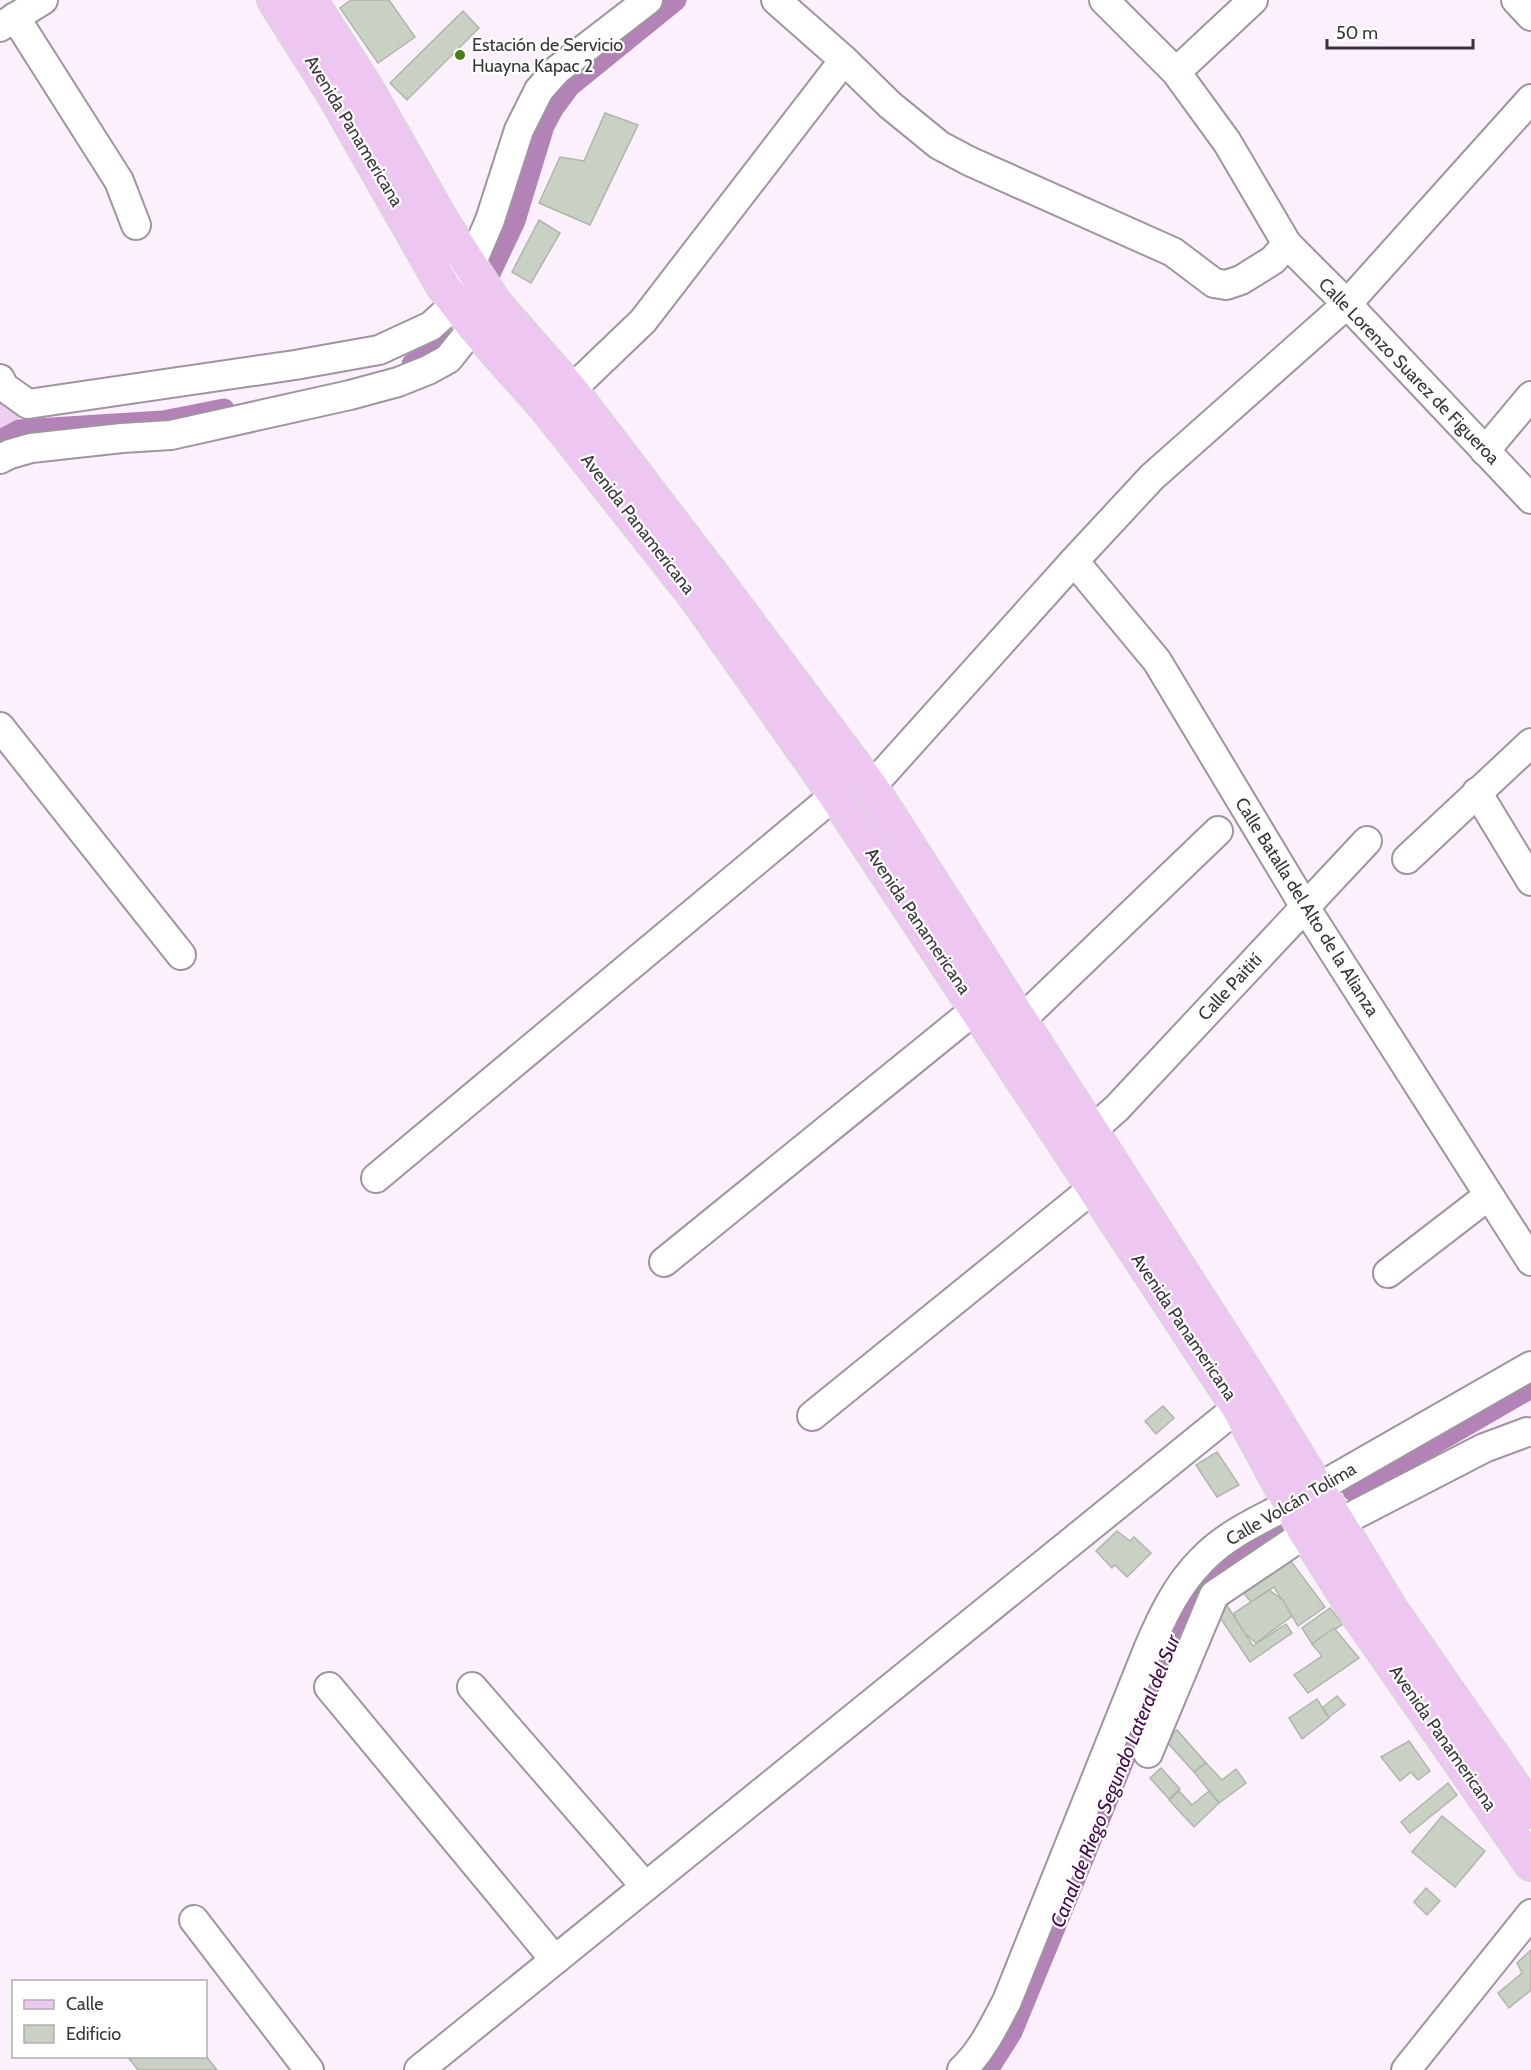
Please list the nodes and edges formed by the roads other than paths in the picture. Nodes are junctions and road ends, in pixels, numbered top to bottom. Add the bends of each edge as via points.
1 (43, 0) edge
2 (274, 0) edge
3 (310, 0) edge
4 (648, 0) edge
5 (776, 0) edge
6 (1104, 0) edge
7 (1253, 0) edge
8 (1516, 0) edge
9 (1531, 16) edge
10 (8, 22) edge
11 (844, 60) junction
12 (1176, 72) junction
13 (1531, 99) edge
14 (136, 225) dead end
15 (1287, 244) junction
16 (470, 267) junction
17 (467, 304) junction
18 (1347, 304) junction
19 (0, 379) edge
20 (571, 390) junction
21 (1531, 396) edge
22 (1485, 451) junction
23 (0, 459) edge
24 (1531, 499) edge
25 (1074, 561) junction
26 (0, 727) edge
27 (1531, 743) edge
28 (871, 787) junction
29 (1477, 792) junction
30 (835, 795) junction
31 (1218, 831) dead end
32 (1366, 842) dead end
33 (1407, 859) dead end
34 (1531, 881) edge
35 (1305, 907) junction
36 (181, 955) dead end
37 (976, 1009) junction
38 (1020, 1021) junction
39 (1091, 1131) junction
40 (376, 1178) dead end
41 (1092, 1189) junction
42 (1488, 1196) junction
43 (1531, 1261) edge
44 (664, 1262) dead end
45 (1388, 1273) dead end
46 (1531, 1366) edge
47 (1238, 1407) junction
48 (812, 1416) dead end
49 (1527, 1432) dead end
50 (1319, 1488) junction
51 (1290, 1504) junction
52 (1339, 1523) junction
53 (1306, 1533) junction
54 (329, 1687) dead end
55 (472, 1687) dead end
56 (1148, 1753) dead end
57 (1531, 1811) edge
58 (1531, 1864) edge
59 (645, 1886) junction
60 (1531, 1914) edge
61 (194, 1920) dead end
62 (555, 1960) junction
63 (309, 2070) edge
64 (419, 2070) edge
65 (962, 2070) edge
66 (1406, 2070) edge

1 - 10 street
2 - 17 main road, Avenida Panamericana
3 - 16 main road, Avenida Panamericana via 367,89
4 - 16 street via 557,70 539,90 519,130 490,220
5 - 11 street
6 - 12 street, Calle Lorenzo Suarez de Figueroa
7 - 12 street
8 - 9 street
10 - 14 street via 119,181
11 - 15 street via 939,145 1173,252 1214,283 1226,285 1241,280 1273,260
11 - 20 street via 644,321
12 - 15 street, Calle Lorenzo Suarez de Figueroa via 1227,142
13 - 18 street
15 - 18 street, Calle Lorenzo Suarez de Figueroa
16 - 17 main road, Avenida Panamericana
16 - 17 street
17 - 19 street via 379,350 295,365 28,404 4,387
17 - 20 main road, Avenida Panamericana
17 - 23 street via 448,359 388,385 171,435 31,448
17 - 30 main road, Avenida Panamericana via 694,595
18 - 22 street, Calle Lorenzo Suarez de Figueroa
18 - 25 street via 1152,477
20 - 28 main road, Avenida Panamericana
21 - 22 street
22 - 24 street, Calle Lorenzo Suarez de Figueroa
25 - 28 street
25 - 35 street, Calle Batalla del Alto de la Alianza via 1157,661
26 - 36 street
27 - 29 street
28 - 38 main road, Avenida Panamericana
29 - 33 street
29 - 34 street
30 - 37 main road, Avenida Panamericana
30 - 40 street
31 - 38 street
32 - 35 street, Calle Paitití
35 - 39 street, Calle Paitití
35 - 42 street, Calle Batalla del Alto de la Alianza
37 - 41 main road, Avenida Panamericana
37 - 44 street
38 - 39 main road, Avenida Panamericana
39 - 50 main road, Avenida Panamericana
41 - 47 main road, Avenida Panamericana
41 - 48 street
42 - 43 street, Calle Batalla del Alto de la Alianza
42 - 45 street
46 - 50 street, Calle Volcán Tolima
47 - 51 main road, Avenida Panamericana
47 - 59 street
49 - 52 street, Calle Volcán Tolima via 1484,1448
50 - 51 street, Calle Volcán Tolima
50 - 52 main road, Avenida Panamericana
51 - 53 main road, Avenida Panamericana
51 - 65 street, Calle Volcán Tolima via 1209,1553 1163,1615 1006,2001 979,2051
52 - 53 street, Calle Volcán Tolima
52 - 57 main road, Avenida Panamericana via 1392,1611
53 - 56 street, Calle Volcán Tolima via 1214,1595
53 - 58 main road, Avenida Panamericana via 1360,1618
54 - 62 street
55 - 59 street
59 - 62 street
60 - 66 street
61 - 63 street
62 - 64 street

